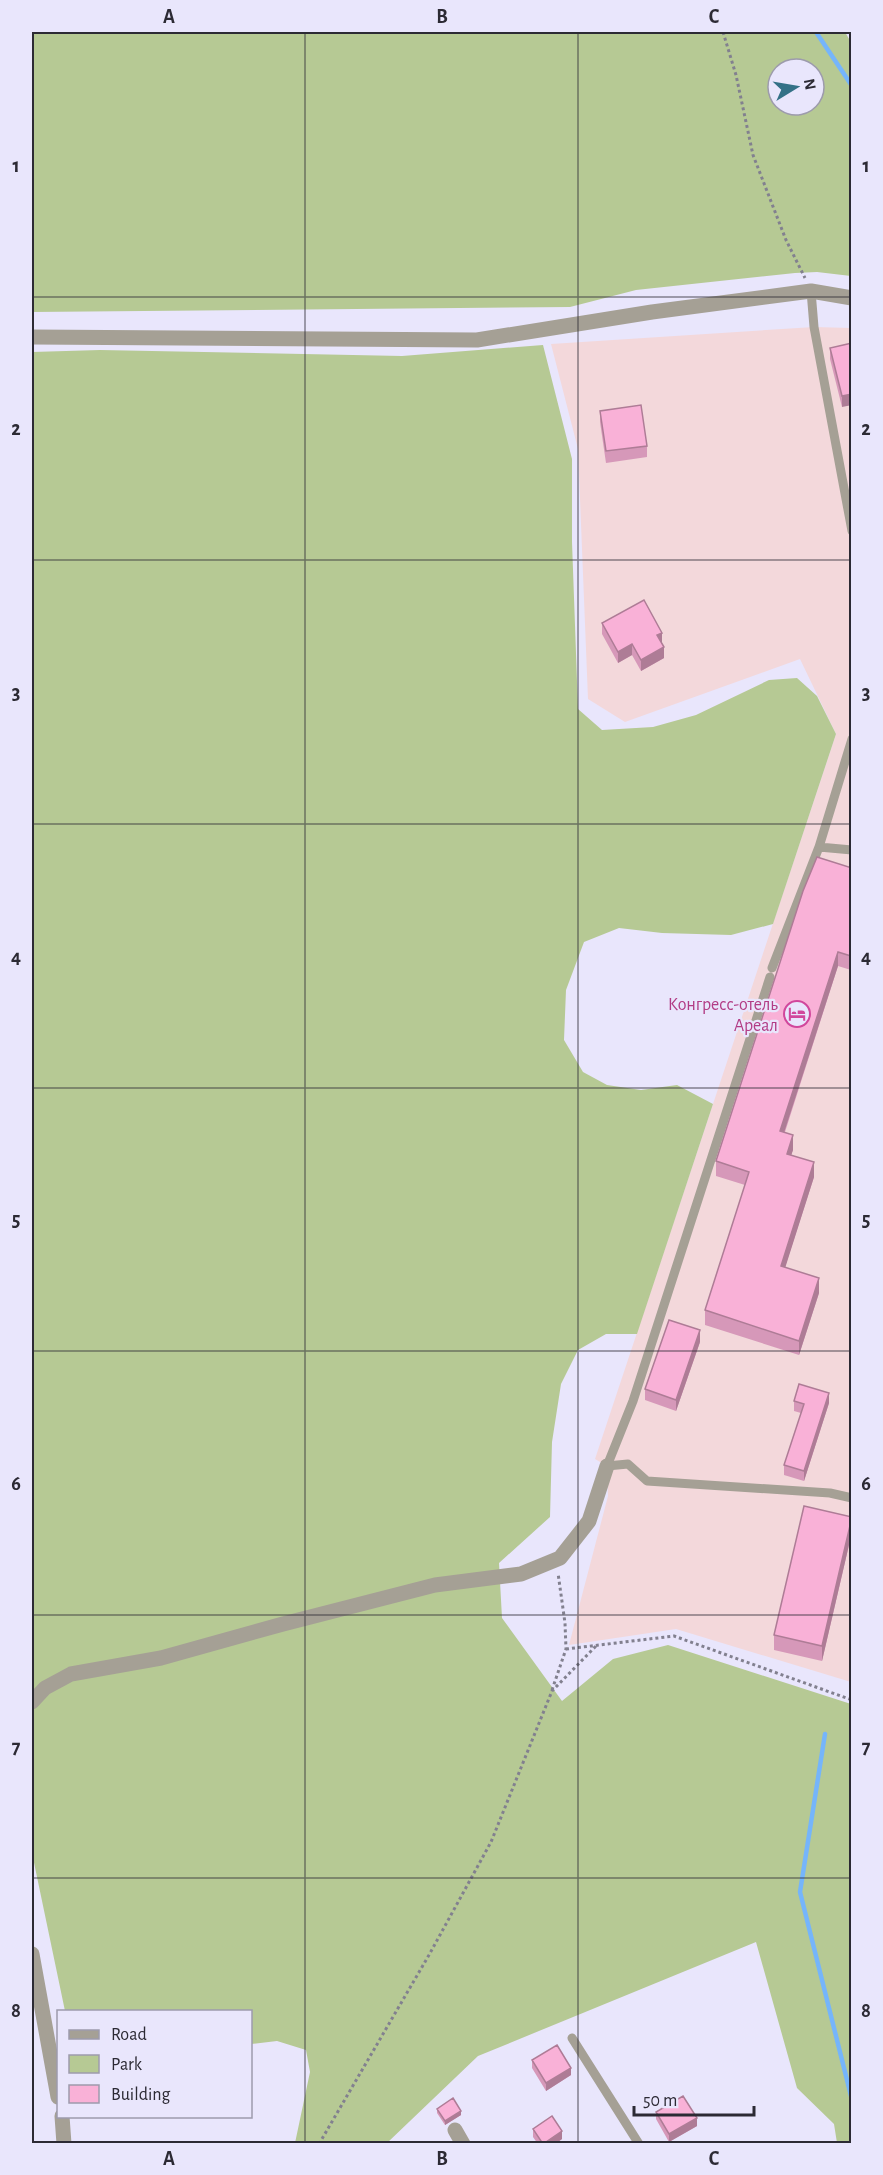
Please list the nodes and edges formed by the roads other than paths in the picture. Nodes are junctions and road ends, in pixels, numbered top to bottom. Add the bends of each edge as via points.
1 (811, 291) junction
2 (852, 298) edge
3 (32, 337) edge
4 (852, 531) edge
5 (852, 739) edge
6 (819, 847) junction
7 (852, 850) edge
8 (607, 1466) junction
9 (852, 1498) edge
10 (32, 1702) edge
11 (32, 1954) edge
12 (572, 2038) dead end
13 (57, 2092) edge
14 (62, 2118) edge
15 (454, 2130) dead end
16 (64, 2144) edge
17 (463, 2144) edge
18 (639, 2144) edge

1 - 2 street
1 - 3 street via 477,340
1 - 4 lane via 814,327
5 - 6 lane
6 - 7 lane
6 - 8 lane via 771,973 633,1401
8 - 9 lane via 628,1464 647,1481
8 - 10 street via 589,1521 560,1558 521,1574 435,1585 161,1658 71,1674 45,1688
11 - 13 street
12 - 18 lane
14 - 16 street
15 - 17 street

